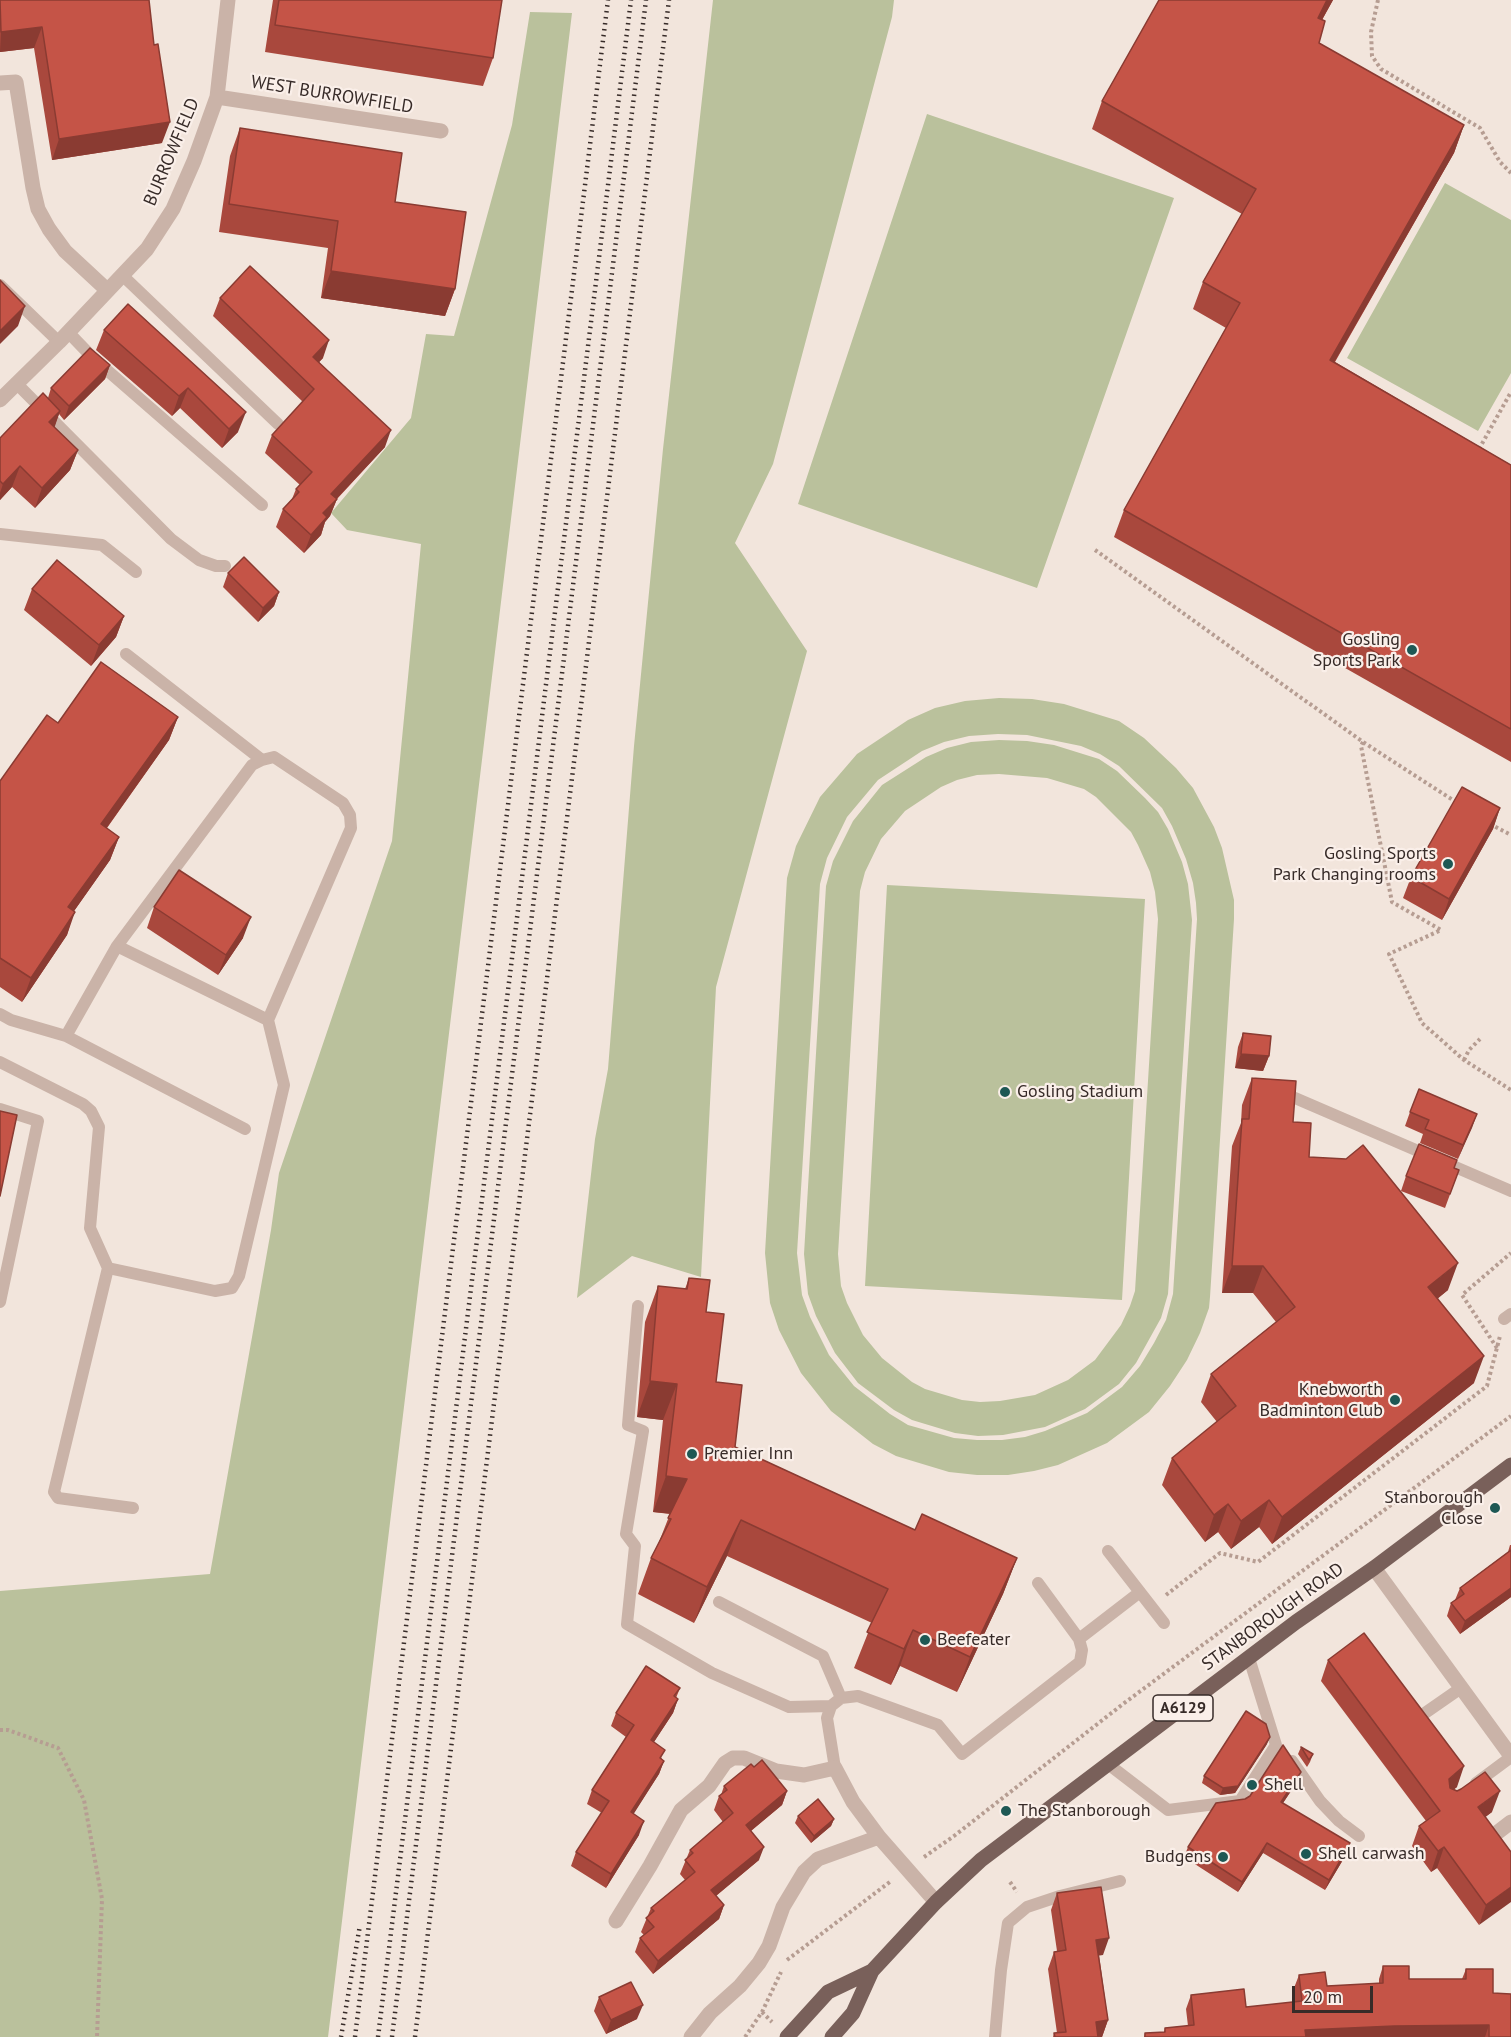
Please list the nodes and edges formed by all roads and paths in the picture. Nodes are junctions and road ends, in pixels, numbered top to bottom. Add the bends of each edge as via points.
1 (228, 0) edge
2 (1377, 0) edge
3 (0, 83) edge
4 (217, 97) junction
5 (441, 131) dead end
6 (1511, 173) edge
7 (122, 275) junction
8 (0, 285) edge
9 (107, 290) junction
10 (63, 337) junction
11 (16, 383) junction
12 (1511, 392) edge
13 (0, 400) edge
14 (278, 424) edge
15 (1477, 451) edge
16 (262, 505) dead end
17 (0, 534) edge
18 (1095, 550) dead end
19 (225, 566) dead end
20 (136, 572) dead end
21 (126, 654) dead end
22 (1363, 742) junction
23 (262, 759) junction
24 (1462, 806) edge
25 (1482, 819) edge
26 (1511, 835) edge
27 (117, 946) junction
28 (0, 1014) edge
29 (268, 1020) junction
30 (66, 1036) junction
31 (1480, 1039) dead end
32 (1464, 1060) junction
33 (0, 1062) edge
34 (1511, 1090) edge
35 (1264, 1095) edge
36 (0, 1108) edge
37 (245, 1129) dead end
38 (1511, 1191) edge
39 (1511, 1253) edge
40 (108, 1268) junction
41 (0, 1302) edge
42 (638, 1306) dead end
43 (1508, 1317) edge
44 (1497, 1349) junction
45 (1511, 1416) edge
46 (1511, 1465) edge
47 (133, 1508) dead end
48 (1108, 1551) dead end
49 (1374, 1568) junction
50 (1038, 1583) dead end
51 (1140, 1592) junction
52 (719, 1602) edge
53 (1151, 1606) junction
54 (1164, 1623) dead end
55 (1079, 1638) junction
56 (1249, 1658) junction
57 (1461, 1688) junction
58 (836, 1702) junction
59 (1425, 1713) edge
60 (1270, 1727) junction
61 (0, 1730) edge
62 (1511, 1757) edge
63 (1108, 1764) junction
64 (835, 1768) junction
65 (1466, 1790) edge
66 (1511, 1822) edge
67 (1498, 1832) edge
68 (954, 1836) dead end
69 (1359, 1836) dead end
70 (879, 1837) junction
71 (1120, 1881) dead end
72 (881, 1889) dead end
73 (936, 1902) junction
74 (616, 1920) dead end
75 (786, 1960) dead end
76 (782, 1971) dead end
77 (872, 1971) junction
78 (97, 2037) edge
79 (691, 2037) edge
80 (745, 2037) edge
81 (787, 2037) edge
82 (832, 2037) edge
83 (995, 2037) edge

1 - 4 street, BURROWFIELD
2 - 6 path via 1371,32 1372,57 1381,69 1480,128
3 - 9 street via 16,82 38,209 64,251
4 - 5 street, WEST BURROWFIELD
4 - 7 street, BURROWFIELD via 173,209 147,249
7 - 9 street, BURROWFIELD
7 - 14 lane
8 - 10 lane
9 - 10 street, BURROWFIELD
10 - 11 street, BURROWFIELD
10 - 16 lane via 93,358
11 - 13 street, BURROWFIELD
11 - 19 lane via 171,539 199,560
12 - 15 path
17 - 20 lane via 94,543
18 - 22 path
21 - 23 lane
22 - 24 path
22 - 32 path via 1360,746 1392,902 1440,930 1389,954 1422,1023
23 - 27 lane via 252,765
23 - 29 lane via 274,757 343,803 350,815 351,828
25 - 26 path
27 - 29 lane
27 - 30 lane
28 - 30 lane
29 - 40 lane via 284,1085 239,1276 232,1288 215,1291
30 - 37 lane
31 - 32 path
32 - 34 path
33 - 40 lane via 91,1111 99,1127 90,1228
35 - 38 lane via 1296,1098
36 - 41 lane via 38,1121
39 - 44 path via 1462,1294
40 - 47 lane via 54,1492 58,1498
42 - 58 lane via 628,1425 642,1431 626,1534 636,1546 627,1624 712,1673 789,1707
43 - 44 path
44 - 53 path via 1487,1386 1258,1562 1220,1553
45 - 68 path via 1123,1704
46 - 49 main road, STANBOROUGH ROAD / A6129
48 - 51 lane
49 - 56 main road, STANBOROUGH ROAD / A6129
49 - 57 street
50 - 55 lane
51 - 53 lane
51 - 55 lane
52 - 58 lane via 823,1656
53 - 54 lane
55 - 58 lane via 1080,1662 962,1754 938,1725 858,1696
56 - 60 lane
56 - 63 main road, STANBOROUGH ROAD / A6129
57 - 59 lane
57 - 62 street
58 - 64 lane via 826,1718
60 - 63 lane via 1276,1745 1240,1801 1168,1810
60 - 69 lane via 1320,1801
61 - 78 path via 58,1748 84,1800 102,1899
62 - 65 lane
63 - 73 main road, STANBOROUGH ROAD / A6129 via 981,1860
64 - 70 street via 853,1802
64 - 74 street via 804,1775 776,1771 744,1758 725,1763 709,1786 681,1810
66 - 67 street
70 - 73 street
70 - 79 street via 818,1859 804,1872 783,1907 759,1963
71 - 83 lane via 1027,1907 1008,1923
72 - 75 path
73 - 77 main road, STANBOROUGH ROAD / A6129
76 - 80 path
77 - 81 main road, STANBOROUGH ROAD / A6129 via 828,1992
77 - 82 main road, STANBOROUGH ROAD / A6129 via 854,2013

